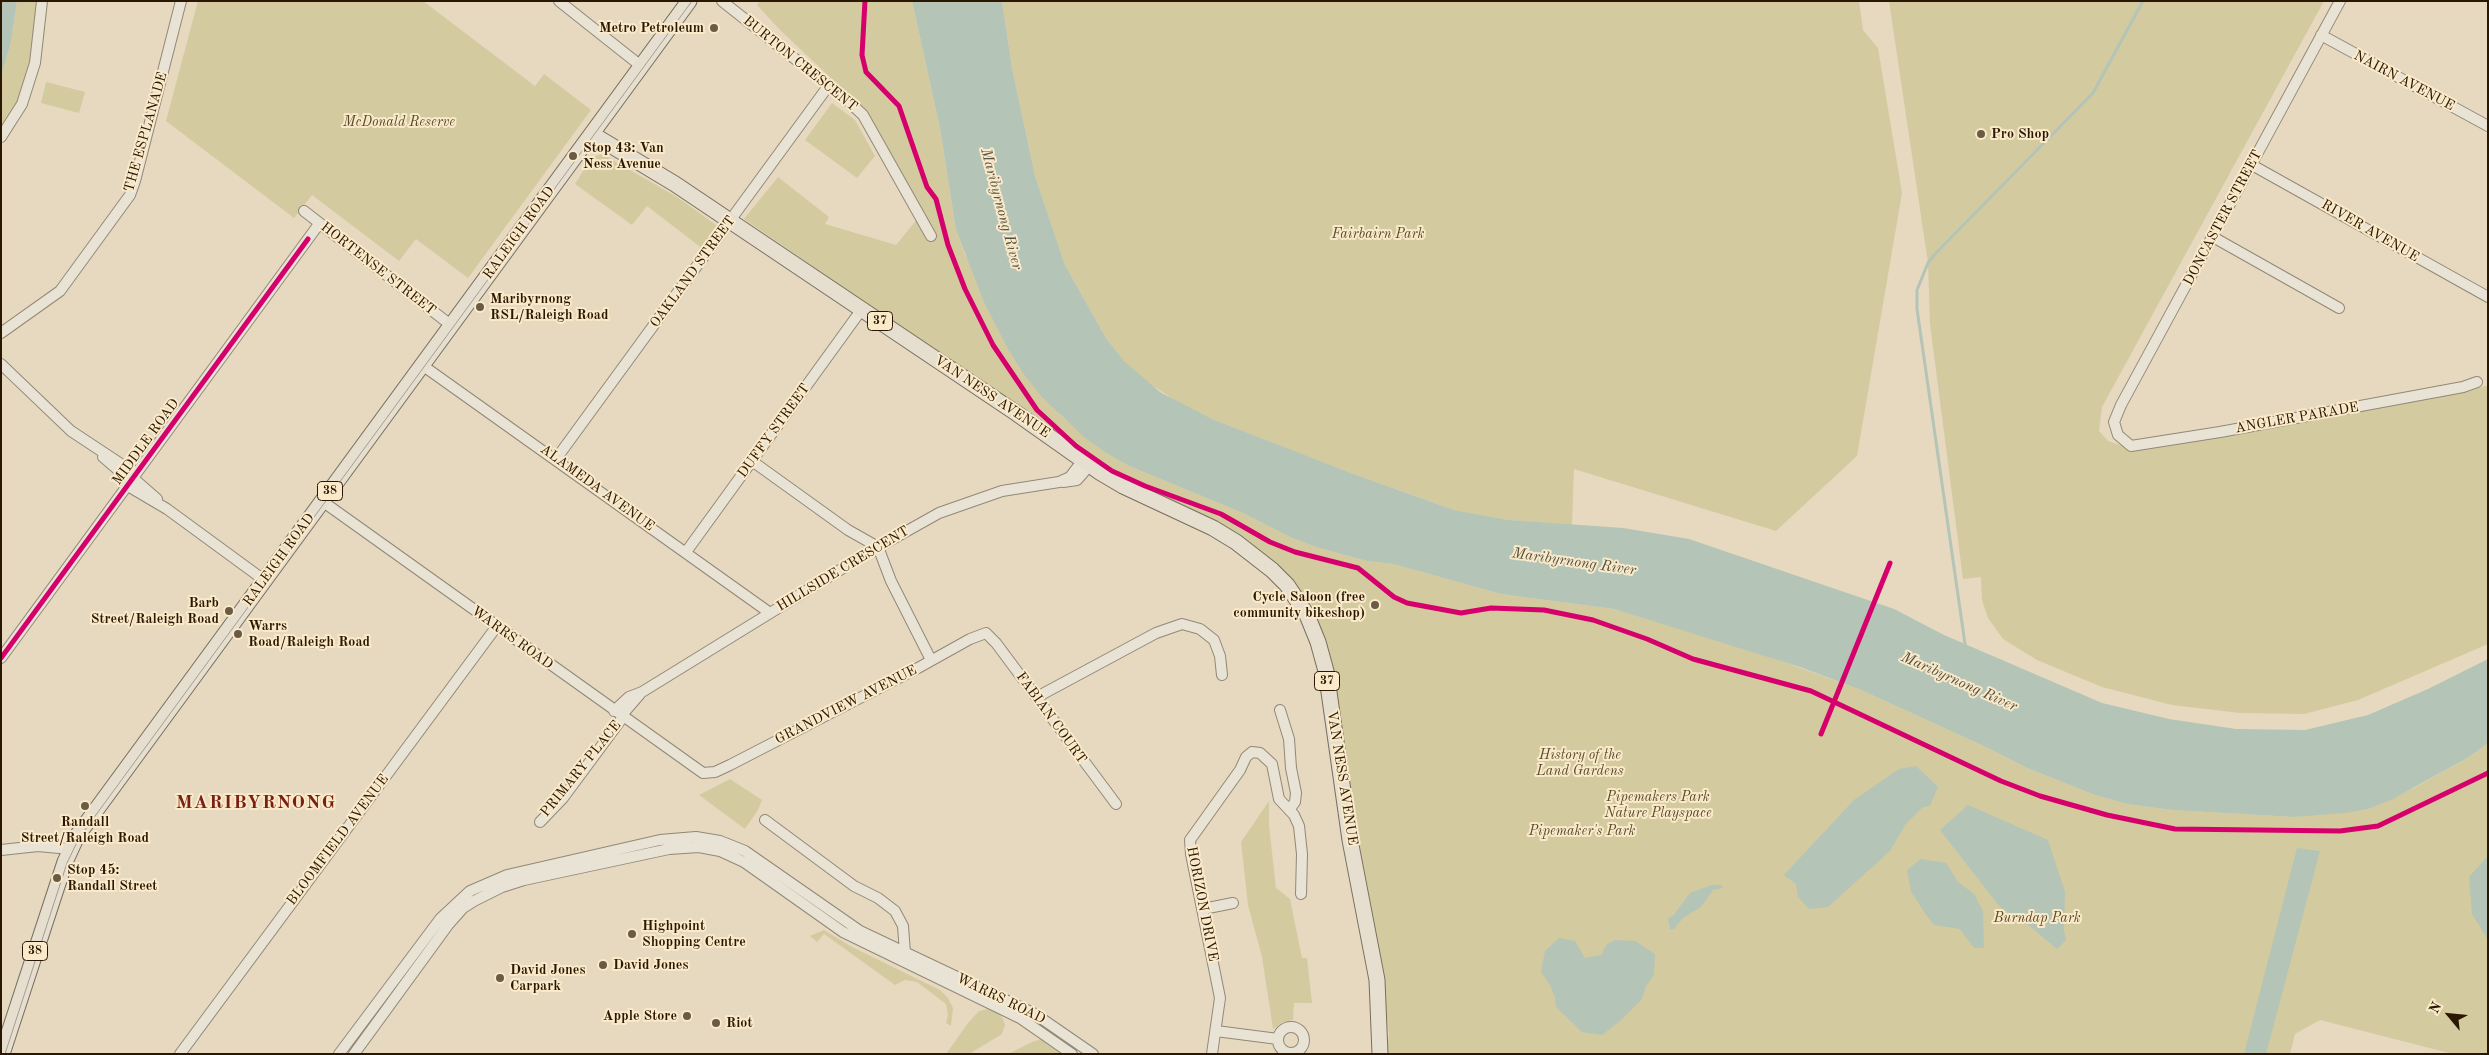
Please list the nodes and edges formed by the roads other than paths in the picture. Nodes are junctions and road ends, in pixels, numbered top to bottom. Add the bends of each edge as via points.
1 (42, 1) edge
2 (181, 1) edge
3 (559, 1) edge
4 (689, 1) edge
5 (722, 1) edge
6 (2340, 1) edge
7 (2321, 36) junction
8 (641, 66) junction
9 (829, 85) junction
10 (2488, 126) edge
11 (595, 130) junction
12 (1, 137) edge
13 (2252, 165) junction
14 (304, 211) dead end
15 (730, 221) junction
16 (319, 224) junction
17 (931, 236) dead end
18 (2213, 237) junction
19 (2488, 298) edge
20 (2339, 308) dead end
21 (862, 309) junction
22 (452, 326) junction
23 (1, 333) edge
24 (1, 364) edge
25 (422, 365) junction
26 (2478, 382) dead end
27 (2118, 435) joint
28 (556, 459) junction
29 (752, 461) junction
30 (1086, 463) junction
31 (132, 480) junction
32 (322, 501) junction
33 (871, 551) junction
34 (686, 552) junction
35 (264, 580) junction
36 (770, 613) junction
37 (497, 626) junction
38 (986, 633) joint
39 (1, 658) edge
40 (931, 660) junction
41 (1222, 675) dead end
42 (1037, 697) junction
43 (1280, 710) dead end
44 (620, 715) junction
45 (703, 773) joint
46 (1116, 804) dead end
47 (1292, 812) junction
48 (764, 820) dead end
49 (540, 822) dead end
50 (70, 848) junction
51 (1, 850) edge
52 (1301, 894) dead end
53 (1233, 904) dead end
54 (1203, 908) junction
55 (904, 957) junction
56 (1380, 1022) junction
57 (1216, 1031) junction
58 (1278, 1039) dead end
59 (2, 1054) edge
60 (180, 1054) edge
61 (340, 1054) edge
62 (354, 1054) edge
63 (1072, 1054) edge
64 (1093, 1054) edge
65 (1211, 1054) edge
66 (1376, 1054) edge
67 (1380, 1054) edge

1 - 12 street via 35,63 22,104
2 - 23 street, THE ESPLANADE via 130,195 60,291
3 - 8 street
4 - 8 main road, RALEIGH ROAD
5 - 9 street, BURTON CRESCENT
6 - 7 street, DONCASTER STREET
7 - 10 street, NAIRN AVENUE
7 - 13 street, DONCASTER STREET
8 - 11 main road, RALEIGH ROAD
9 - 15 street, OAKLAND STREET
9 - 17 street, BURTON CRESCENT via 864,115
11 - 15 main road, VAN NESS AVENUE / 37
11 - 22 main road, RALEIGH ROAD / 38
13 - 18 street, DONCASTER STREET
13 - 19 street, RIVER AVENUE
14 - 16 street, HORTENSE STREET
15 - 21 main road, VAN NESS AVENUE / 37
15 - 28 street, OAKLAND STREET
16 - 22 street, HORTENSE STREET
16 - 31 street, MIDDLE ROAD
18 - 20 street
18 - 27 street, DONCASTER STREET via 2121,405 2114,422
21 - 29 street, DUFFY STREET
21 - 30 main road, VAN NESS AVENUE / 37
22 - 25 main road, RALEIGH ROAD / 38
24 - 31 street via 57,419
25 - 28 street, ALAMEDA AVENUE
25 - 32 main road, RALEIGH ROAD / 38
26 - 27 street, ANGLER PARADE via 2131,446
28 - 34 street, ALAMEDA AVENUE
29 - 33 street via 848,530
29 - 34 street, DUFFY STREET
30 - 33 street, HILLSIDE CRESCENT via 1059,482 1002,491 949,509
30 - 56 main road, VAN NESS AVENUE / 37 via 1123,486 1236,542 1272,570 1307,615 1326,671 1350,840 1377,980
31 - 35 street
31 - 39 street, MIDDLE ROAD
32 - 35 main road, RALEIGH ROAD / 38
32 - 37 street, WARRS ROAD
33 - 36 street, HILLSIDE CRESCENT
33 - 40 street via 891,581
34 - 36 street, ALAMEDA AVENUE
35 - 50 main road, RALEIGH ROAD / 38
36 - 44 street, HILLSIDE CRESCENT via 642,692 629,696
37 - 44 street, WARRS ROAD
37 - 60 street, BLOOMFIELD AVENUE
38 - 40 street, GRANDVIEW AVENUE
38 - 42 street, FABIAN COURT
40 - 45 street, GRANDVIEW AVENUE via 730,765
41 - 42 street via 1214,640 1200,629 1182,624 1156,633
42 - 46 street, FABIAN COURT
43 - 47 street, HORIZON DRIVE via 1290,746 1296,797
44 - 45 street, WARRS ROAD
44 - 49 street, PRIMARY PLACE via 563,798
47 - 52 street, HORIZON DRIVE via 1301,836
47 - 54 street, HORIZON DRIVE via 1278,797 1274,768 1270,762 1259,752 1248,754 1190,840
48 - 55 street via 894,911 903,926
50 - 51 street via 52,845
50 - 59 main road, RALEIGH ROAD / 38
53 - 54 street
54 - 57 street, HORIZON DRIVE via 1220,998
55 - 61 street via 853,927 744,851 708,838 668,839 507,875 470,891 440,919
55 - 62 street via 843,932 731,855 699,847 669,848 524,880 502,887 463,908
55 - 63 street, WARRS ROAD via 1020,1018
55 - 64 street, WARRS ROAD via 1035,1014
56 - 66 main road, VAN NESS AVENUE / 37
56 - 67 main road, VAN NESS AVENUE / 37
57 - 58 street
57 - 65 street, HORIZON DRIVE

